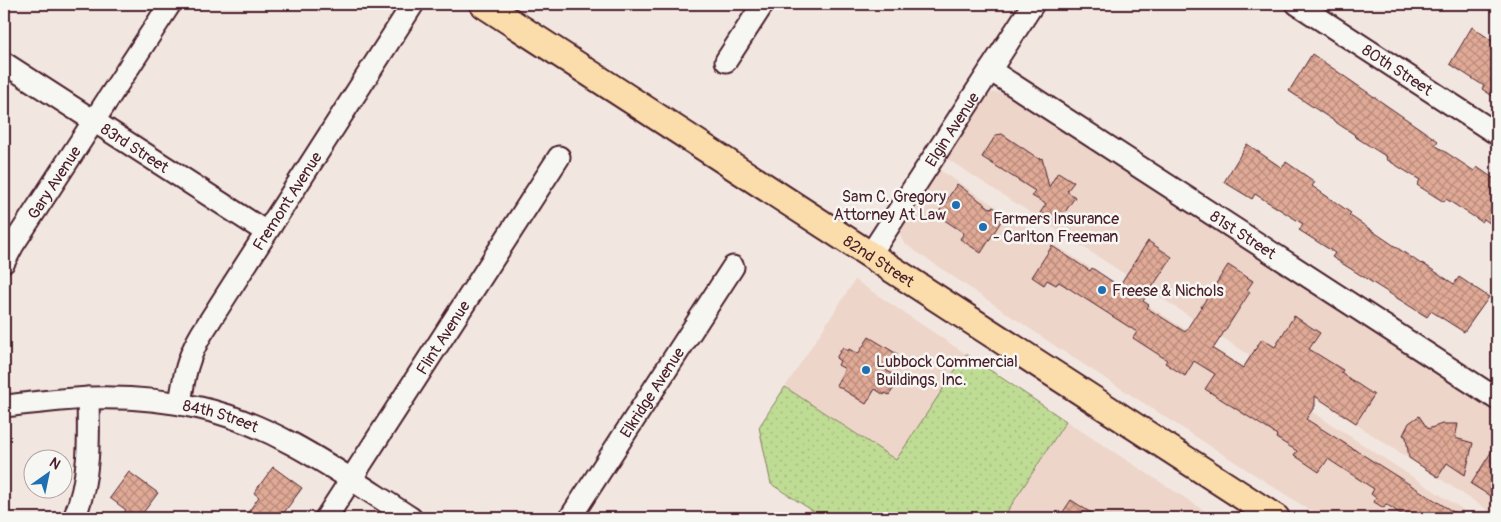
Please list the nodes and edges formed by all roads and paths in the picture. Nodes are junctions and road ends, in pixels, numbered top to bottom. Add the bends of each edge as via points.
1 (170, 4) edge
2 (413, 4) edge
3 (483, 4) edge
4 (764, 4) edge
5 (1033, 4) edge
6 (1297, 4) edge
7 (4, 62) edge
8 (726, 62) dead end
9 (990, 70) junction
10 (93, 121) junction
11 (1497, 134) edge
12 (559, 157) dead end
13 (266, 232) junction
14 (870, 255) junction
15 (4, 262) edge
16 (733, 267) dead end
17 (88, 398) junction
18 (1497, 399) edge
19 (180, 404) junction
20 (4, 406) edge
21 (351, 480) junction
22 (74, 518) edge
23 (326, 518) edge
24 (411, 518) edge
25 (570, 518) edge
26 (1276, 518) edge

1 - 10 street, Gary Avenue
2 - 13 street, Fremont Avenue
3 - 14 main road, 82nd Street
4 - 8 street
5 - 9 street, Elgin Avenue
6 - 11 street, 80th Street
7 - 10 street, 83rd Street
9 - 14 street, Elgin Avenue
9 - 18 street, 81st Street
10 - 13 street, 83rd Street
10 - 15 street, Gary Avenue
12 - 21 street, Flint Avenue
13 - 19 street, Fremont Avenue via 193,348
14 - 26 main road, 82nd Street
16 - 25 street, Elkridge Avenue
17 - 19 street, 84th Street
17 - 20 street, 84th Street
17 - 22 street via 87,466
19 - 21 street, 84th Street via 218,413 263,430
21 - 23 street, Flint Avenue
21 - 24 street, 84th Street

